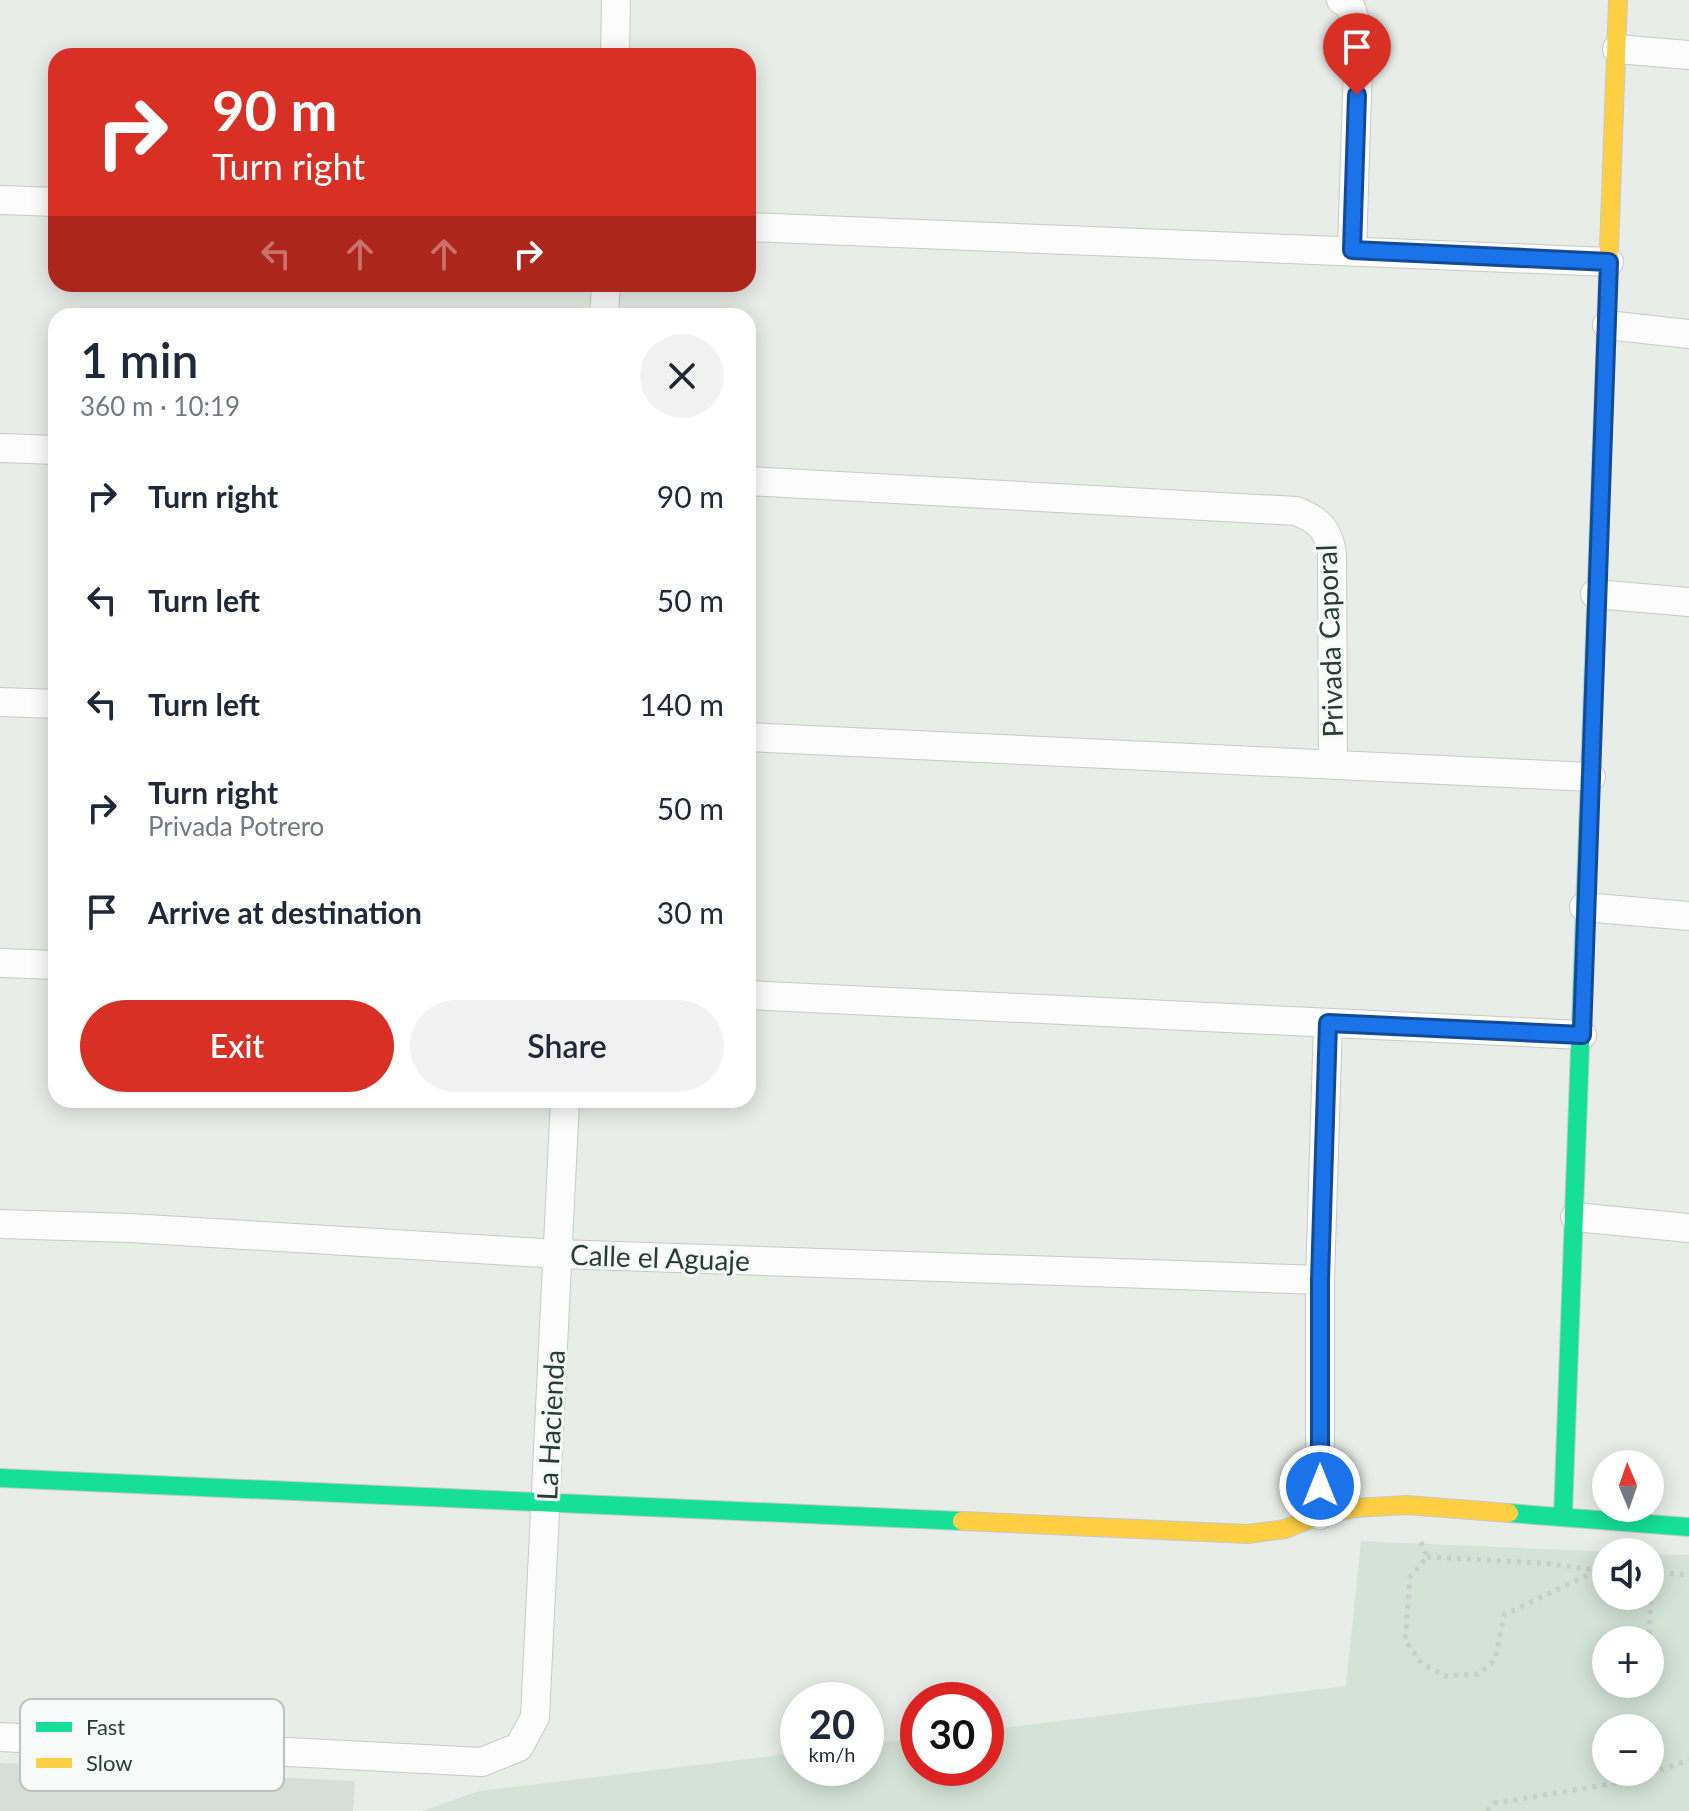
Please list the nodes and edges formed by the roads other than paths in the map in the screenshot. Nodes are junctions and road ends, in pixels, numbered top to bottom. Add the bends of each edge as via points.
1 (616, 0) edge
2 (1618, 0) edge
3 (1346, 2) edge
4 (615, 48) edge
5 (1617, 49) junction
6 (1689, 55) edge
7 (0, 200) edge
8 (48, 202) edge
9 (756, 227) edge
10 (1352, 250) junction
11 (1609, 262) junction
12 (1607, 325) junction
13 (1689, 334) edge
14 (0, 448) edge
15 (48, 450) edge
16 (756, 481) edge
17 (1595, 594) junction
18 (1689, 602) edge
19 (0, 702) edge
20 (48, 704) edge
21 (756, 737) edge
22 (1333, 765) junction
23 (1591, 777) junction
24 (1584, 907) junction
25 (1689, 916) edge
26 (0, 963) edge
27 (48, 965) edge
28 (756, 995) edge
29 (1328, 1023) junction
30 (1582, 1035) junction
31 (565, 1108) edge
32 (1575, 1217) junction
33 (0, 1224) edge
34 (1689, 1228) edge
35 (559, 1254) junction
36 (1320, 1280) junction
37 (0, 1478) edge
38 (545, 1501) junction
39 (1320, 1515) junction
40 (1563, 1515) junction
41 (1689, 1527) edge
42 (0, 1737) edge
43 (20, 1738) edge
44 (284, 1752) edge

1 - 4 street
2 - 5 street
3 - 10 street via 1359,33
5 - 6 street
5 - 11 street
7 - 8 street
9 - 10 street
10 - 11 street
11 - 12 street
12 - 13 street
12 - 17 street
14 - 15 street
16 - 22 street, Privada Caporal via 1296,511 1317,519 1329,534 1332,553
17 - 18 street
17 - 23 street
19 - 20 street
21 - 22 street
22 - 23 street
23 - 24 street
24 - 25 street
24 - 30 street
26 - 27 street
28 - 29 street
29 - 30 street
29 - 36 street
30 - 32 street
31 - 35 street, La Hacienda
32 - 34 street
32 - 40 street
33 - 35 street, Calle el Aguaje
35 - 36 street, Calle el Aguaje
35 - 38 street, La Hacienda
36 - 39 street
37 - 38 street
38 - 39 street via 1248,1534 1285,1529
38 - 44 street, La Hacienda via 535,1717 519,1747 482,1762
39 - 40 street via 1406,1505
40 - 41 street
42 - 43 street, La Hacienda

